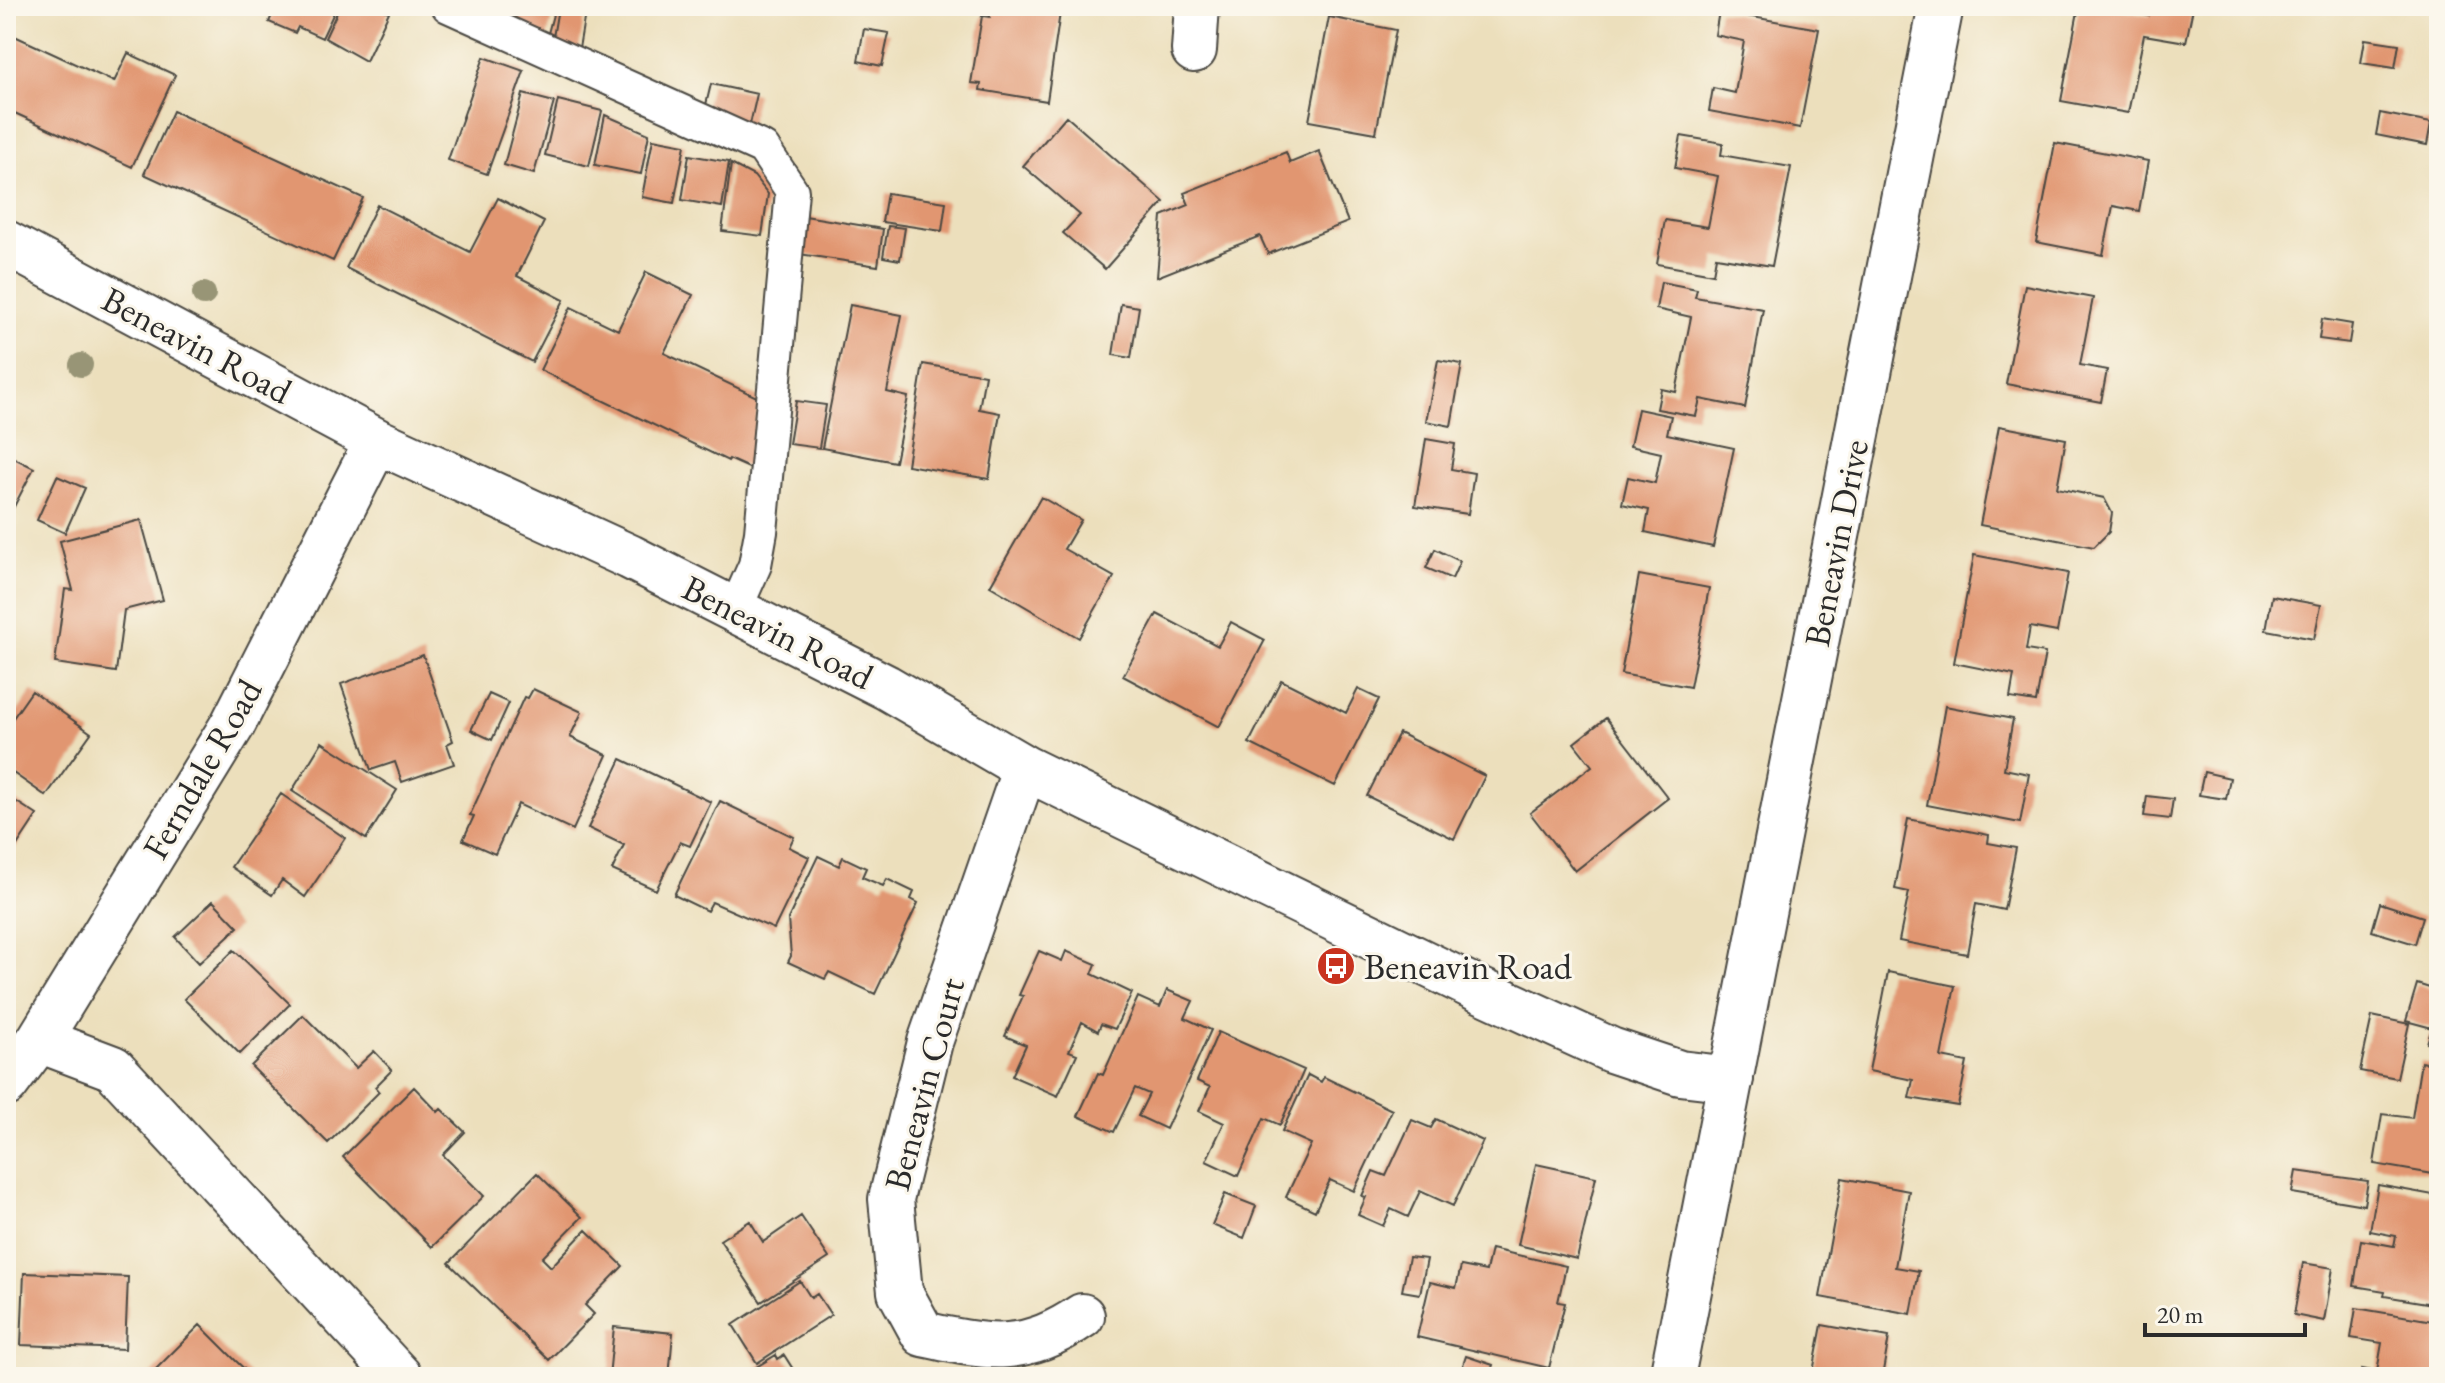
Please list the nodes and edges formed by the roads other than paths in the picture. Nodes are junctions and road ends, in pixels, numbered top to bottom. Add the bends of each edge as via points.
1 (448, 6) edge
2 (1197, 6) edge
3 (1941, 6) edge
4 (1194, 50) dead end
5 (6, 243) edge
6 (377, 441) junction
7 (735, 610) junction
8 (1025, 768) junction
9 (39, 1040) junction
10 (1731, 1079) junction
11 (6, 1084) edge
12 (1082, 1316) dead end
13 (400, 1377) edge
14 (1672, 1377) edge

1 - 7 lane via 763,148 792,191 761,532 755,565
2 - 4 street
3 - 10 street, Beneavin Drive
5 - 6 street, Beneavin Road
6 - 7 street, Beneavin Road
6 - 9 street, Ferndale Road via 233,724
7 - 8 street, Beneavin Road via 886,687
8 - 10 street, Beneavin Road via 1611,1050 1680,1073
8 - 12 street, Beneavin Court via 930,1042 891,1199 900,1292 923,1334 966,1343 1013,1346 1056,1333
9 - 11 street, Ferndale Road
9 - 13 street via 113,1068
10 - 14 street, Beneavin Drive

